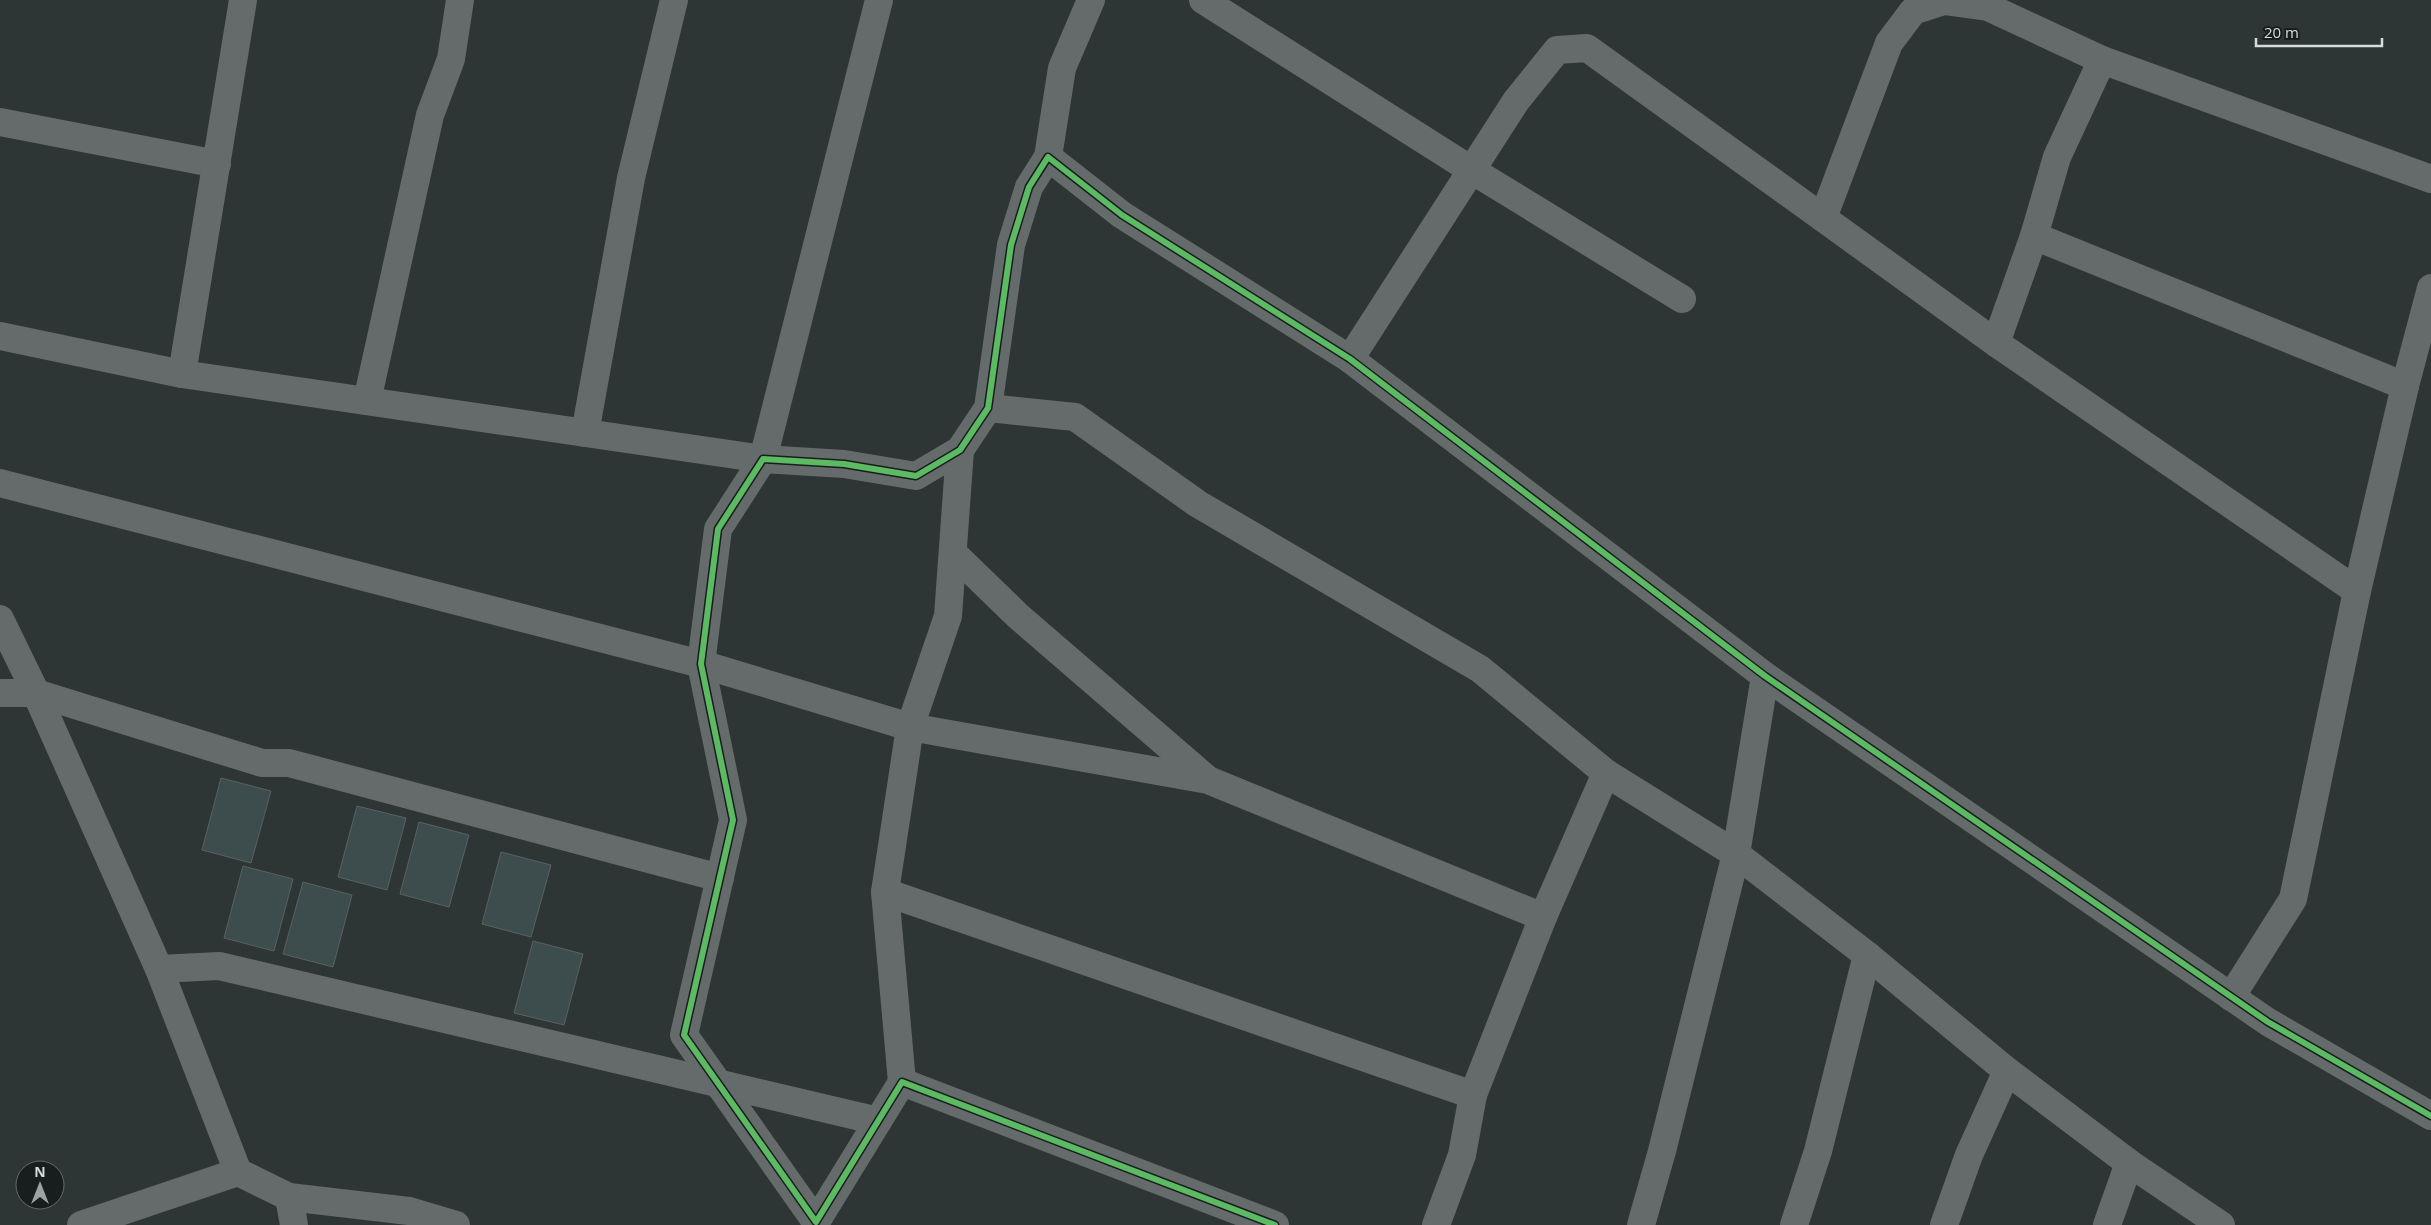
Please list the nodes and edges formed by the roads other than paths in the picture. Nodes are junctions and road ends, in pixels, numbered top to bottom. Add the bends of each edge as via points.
1 (243, 0) edge
2 (460, 0) edge
3 (674, 0) edge
4 (879, 0) edge
5 (1091, 0) edge
6 (1202, 0) edge
7 (2102, 60) junction
8 (0, 122) edge
9 (1048, 157) junction
10 (216, 164) junction
11 (1472, 171) junction
12 (2431, 179) edge
13 (1823, 218) junction
14 (2034, 236) junction
15 (2431, 288) edge
16 (1682, 299) dead end
17 (0, 336) edge
18 (1996, 343) junction
19 (1350, 359) junction
20 (182, 374) junction
21 (2405, 386) junction
22 (367, 401) junction
23 (988, 408) junction
24 (585, 433) junction
25 (960, 450) junction
26 (762, 459) junction
27 (0, 483) edge
28 (953, 553) junction
29 (2357, 591) junction
30 (0, 619) edge
31 (702, 664) junction
32 (1764, 676) junction
33 (0, 693) edge
34 (36, 693) junction
35 (910, 727) junction
36 (1606, 774) junction
37 (1208, 780) junction
38 (1736, 854) junction
39 (720, 878) junction
40 (884, 892) junction
41 (1543, 917) junction
42 (1867, 955) junction
43 (160, 969) junction
44 (2231, 997) junction
45 (2007, 1071) junction
46 (902, 1082) junction
47 (720, 1085) junction
48 (1472, 1095) junction
49 (2431, 1116) edge
50 (878, 1121) junction
51 (2129, 1163) junction
52 (238, 1172) junction
53 (289, 1197) junction
54 (818, 1224) edge
55 (81, 1225) edge
56 (294, 1225) edge
57 (456, 1225) edge
58 (1275, 1225) edge
59 (1436, 1225) edge
60 (1641, 1225) edge
61 (1794, 1225) edge
62 (1944, 1225) edge
63 (2108, 1225) edge
64 (2221, 1225) edge

1 - 10 street
2 - 22 street via 452,59 430,115
3 - 24 street via 631,178
4 - 26 street
5 - 9 street via 1062,68
6 - 11 street
7 - 12 street
7 - 13 street via 1988,7 1944,1 1913,11 1889,43
7 - 14 street via 2056,157
8 - 10 street
9 - 19 street via 1122,215
9 - 23 street via 1029,187 1011,245
10 - 20 street
11 - 13 street via 1516,101 1556,50 1587,48
11 - 16 street
11 - 19 street
13 - 18 street
14 - 18 street
14 - 21 street
15 - 21 street
17 - 20 street
18 - 29 street
19 - 32 street
20 - 22 street
21 - 29 street
22 - 24 street
23 - 25 street
23 - 36 street via 1075,417 1198,504 1480,668
24 - 26 street
25 - 26 street via 916,476 844,464
25 - 28 street
26 - 31 street via 718,529
27 - 31 street
28 - 35 street via 948,616
28 - 37 street via 1018,616
29 - 44 street via 2293,899
30 - 34 street
31 - 35 street
31 - 39 street via 733,820
32 - 38 street
32 - 44 street
33 - 34 street
34 - 39 street via 262,763 289,763
34 - 43 street
35 - 37 street
35 - 40 street
36 - 38 street
36 - 41 street
37 - 41 street
38 - 42 street
38 - 60 street
39 - 47 street via 684,1035
40 - 46 street
40 - 48 street
41 - 48 street
42 - 45 street
42 - 61 street via 1818,1151
43 - 47 street via 219,966
43 - 52 street
44 - 49 street via 2268,1022
45 - 51 street
45 - 62 street via 1969,1155
46 - 50 street
46 - 58 street
47 - 50 street
47 - 54 street
48 - 59 street via 1462,1155
50 - 54 street
51 - 63 street
51 - 64 street
52 - 53 street
52 - 55 street
53 - 56 street
53 - 57 street via 410,1211

